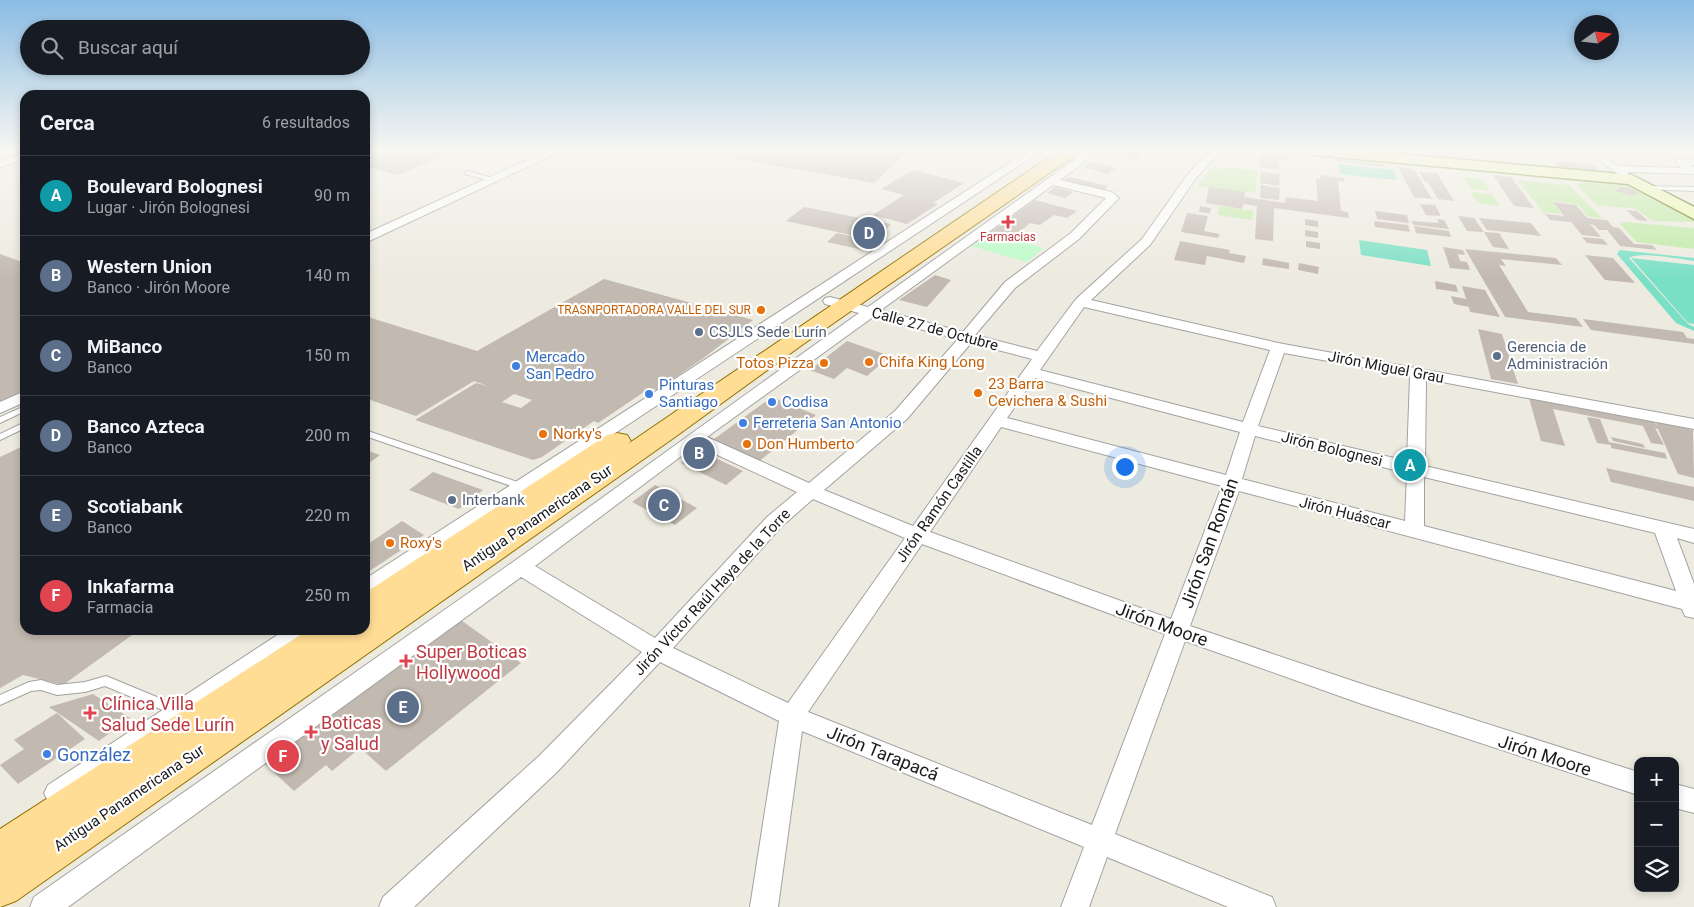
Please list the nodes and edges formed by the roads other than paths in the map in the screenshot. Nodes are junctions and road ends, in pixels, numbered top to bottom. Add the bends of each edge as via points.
1 (465, 193) edge
2 (972, 193) edge
3 (993, 193) edge
4 (1008, 193) edge
5 (1034, 193) edge
6 (1101, 193) edge
7 (1180, 193) edge
8 (1655, 193) edge
9 (1019, 204) junction
10 (986, 208) junction
11 (1694, 214) edge
12 (370, 237) edge
13 (1081, 302) junction
14 (843, 310) junction
15 (870, 312) junction
16 (966, 337) junction
17 (1278, 347) junction
18 (1036, 364) junction
19 (1418, 374) junction
20 (20, 399) edge
21 (20, 408) edge
22 (1, 410) edge
23 (997, 421) junction
24 (1694, 424) edge
25 (20, 427) edge
26 (1249, 429) junction
27 (370, 435) edge
28 (0, 437) edge
29 (695, 438) junction
30 (1416, 470) junction
31 (1232, 484) junction
32 (810, 491) junction
33 (541, 494) junction
34 (1663, 528) junction
35 (1414, 531) junction
36 (917, 535) junction
37 (1694, 536) edge
38 (520, 567) junction
39 (370, 586) edge
40 (1693, 606) edge
41 (370, 607) edge
42 (370, 618) edge
43 (1177, 630) junction
44 (294, 635) edge
45 (327, 635) edge
46 (346, 635) edge
47 (658, 650) junction
48 (0, 700) edge
49 (178, 712) junction
50 (792, 716) junction
51 (1634, 783) edge
52 (1679, 797) edge
53 (1694, 801) edge
54 (0, 831) edge
55 (1101, 841) junction
56 (0, 853) edge
57 (0, 886) edge
58 (44, 907) edge
59 (394, 907) edge
60 (764, 907) edge
61 (1075, 907) edge
62 (1262, 907) edge

1 - 12 street
2 - 33 street via 791,309
3 - 14 main road, Antigua Panamericana Sur
4 - 10 main road, Antigua Panamericana Sur
5 - 9 street, Antigua Panamericana Sur
6 - 16 street, Jirón Víctor Raúl Haya de la Torre via 1113,198 1076,236 1010,285
7 - 13 street, Jirón Ramón Castilla via 1146,242
8 - 11 street
9 - 10 main road
9 - 15 street, Antigua Panamericana Sur
10 - 14 main road, Antigua Panamericana Sur
13 - 17 street, Jirón Miguel Grau
13 - 18 street, Jirón Ramón Castilla
14 - 15 street, Antigua Panamericana Sur
14 - 15 street, Calle 27 de Octubre
14 - 29 street
14 - 33 main road, Antigua Panamericana Sur
15 - 16 street, Calle 27 de Octubre
16 - 18 street, Calle 27 de Octubre
16 - 32 street, Jirón Víctor Raúl Haya de la Torre via 901,415
17 - 19 street, Jirón Miguel Grau
17 - 26 street, Jirón San Román
18 - 23 street, Jirón Ramón Castilla
18 - 26 street, Jirón Bolognesi
19 - 24 street, Jirón Miguel Grau
19 - 30 street
20 - 22 street
21 - 22 lane
23 - 31 street, Jirón Huáscar
23 - 36 street, Jirón Ramón Castilla
25 - 28 lane
26 - 30 street, Jirón Bolognesi
26 - 31 street, Jirón San Román
27 - 33 lane
29 - 32 street, Jirón Moore
29 - 38 street
30 - 34 street, Jirón Bolognesi
30 - 35 street
31 - 35 street, Jirón Huáscar
31 - 43 street, Jirón San Román
32 - 36 street, Jirón Moore
32 - 47 street, Jirón Víctor Raúl Haya de la Torre via 774,522
33 - 39 street
33 - 41 main road, Antigua Panamericana Sur
33 - 42 main road, Antigua Panamericana Sur
34 - 37 street, Jirón Bolognesi
34 - 40 street
35 - 40 street, Jirón Huáscar
36 - 43 street, Jirón Moore
36 - 50 street, Jirón Ramón Castilla
38 - 47 street, Jirón Tarapacá
38 - 58 street
43 - 51 street, Jirón Moore
43 - 55 street, Jirón San Román
44 - 49 street
45 - 56 main road, Antigua Panamericana Sur
46 - 57 main road, Antigua Panamericana Sur
47 - 50 street, Jirón Tarapacá
47 - 59 street, Jirón Víctor Raúl Haya de la Torre via 548,764
48 - 49 lane via 29,687 41,685 57,690 106,681
49 - 54 street
50 - 55 street, Jirón Tarapacá
50 - 60 street, Jirón Ramón Castilla
52 - 53 street
55 - 61 street, Jirón San Román
55 - 62 street, Jirón Tarapacá

